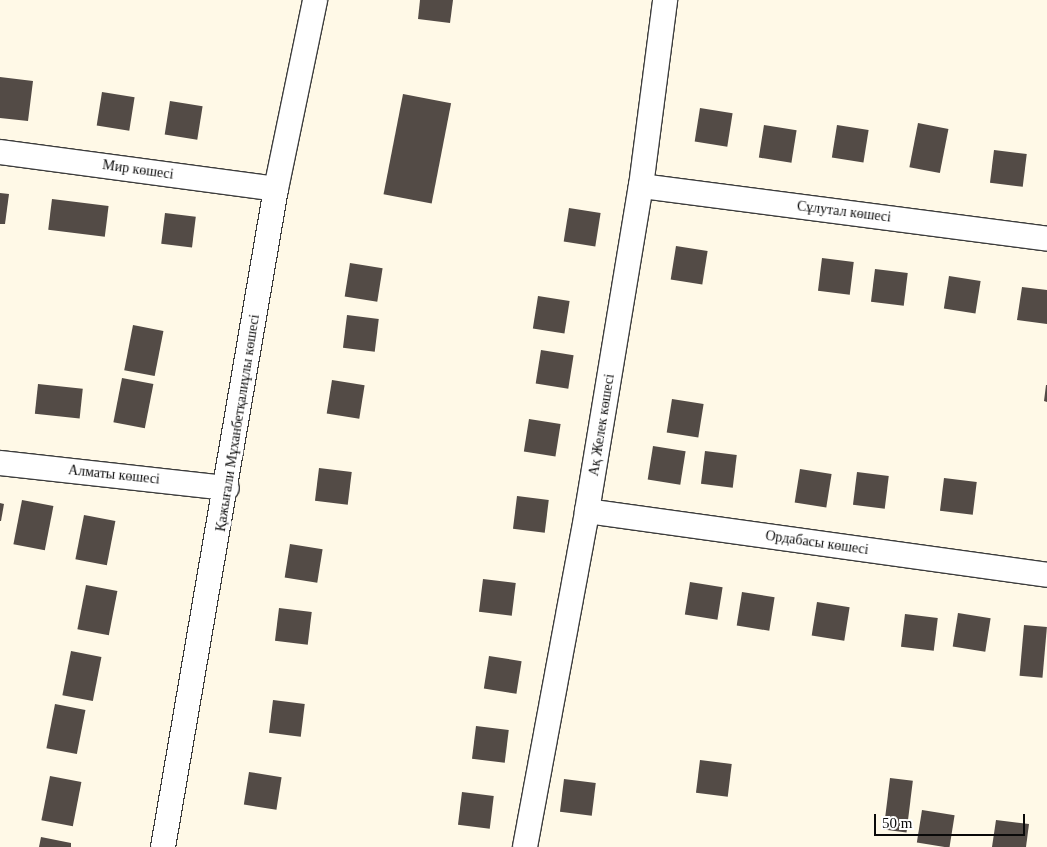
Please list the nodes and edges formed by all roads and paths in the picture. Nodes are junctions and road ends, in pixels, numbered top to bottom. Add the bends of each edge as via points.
1 (315, 0) edge
2 (665, 0) edge
3 (0, 152) edge
4 (641, 186) junction
5 (276, 189) junction
6 (1047, 239) edge
7 (0, 463) edge
8 (228, 488) junction
9 (587, 510) junction
10 (1047, 575) edge
11 (163, 847) edge
12 (526, 847) edge

1 - 5 street, Қажығали Мұханбетқалиұлы көшесі
2 - 4 street, Ақ Желек көшесі
3 - 5 street, Мир көшесі
4 - 6 street, Сұлутал көшесі
4 - 9 street, Ақ Желек көшесі
5 - 8 street, Қажығали Мұханбетқалиұлы көшесі
7 - 8 street, Алматы көшесі
8 - 11 street, Қажығали Мұханбетқалиұлы көшесі
9 - 10 street, Ордабасы көшесі
9 - 12 street, Ақ Желек көшесі

